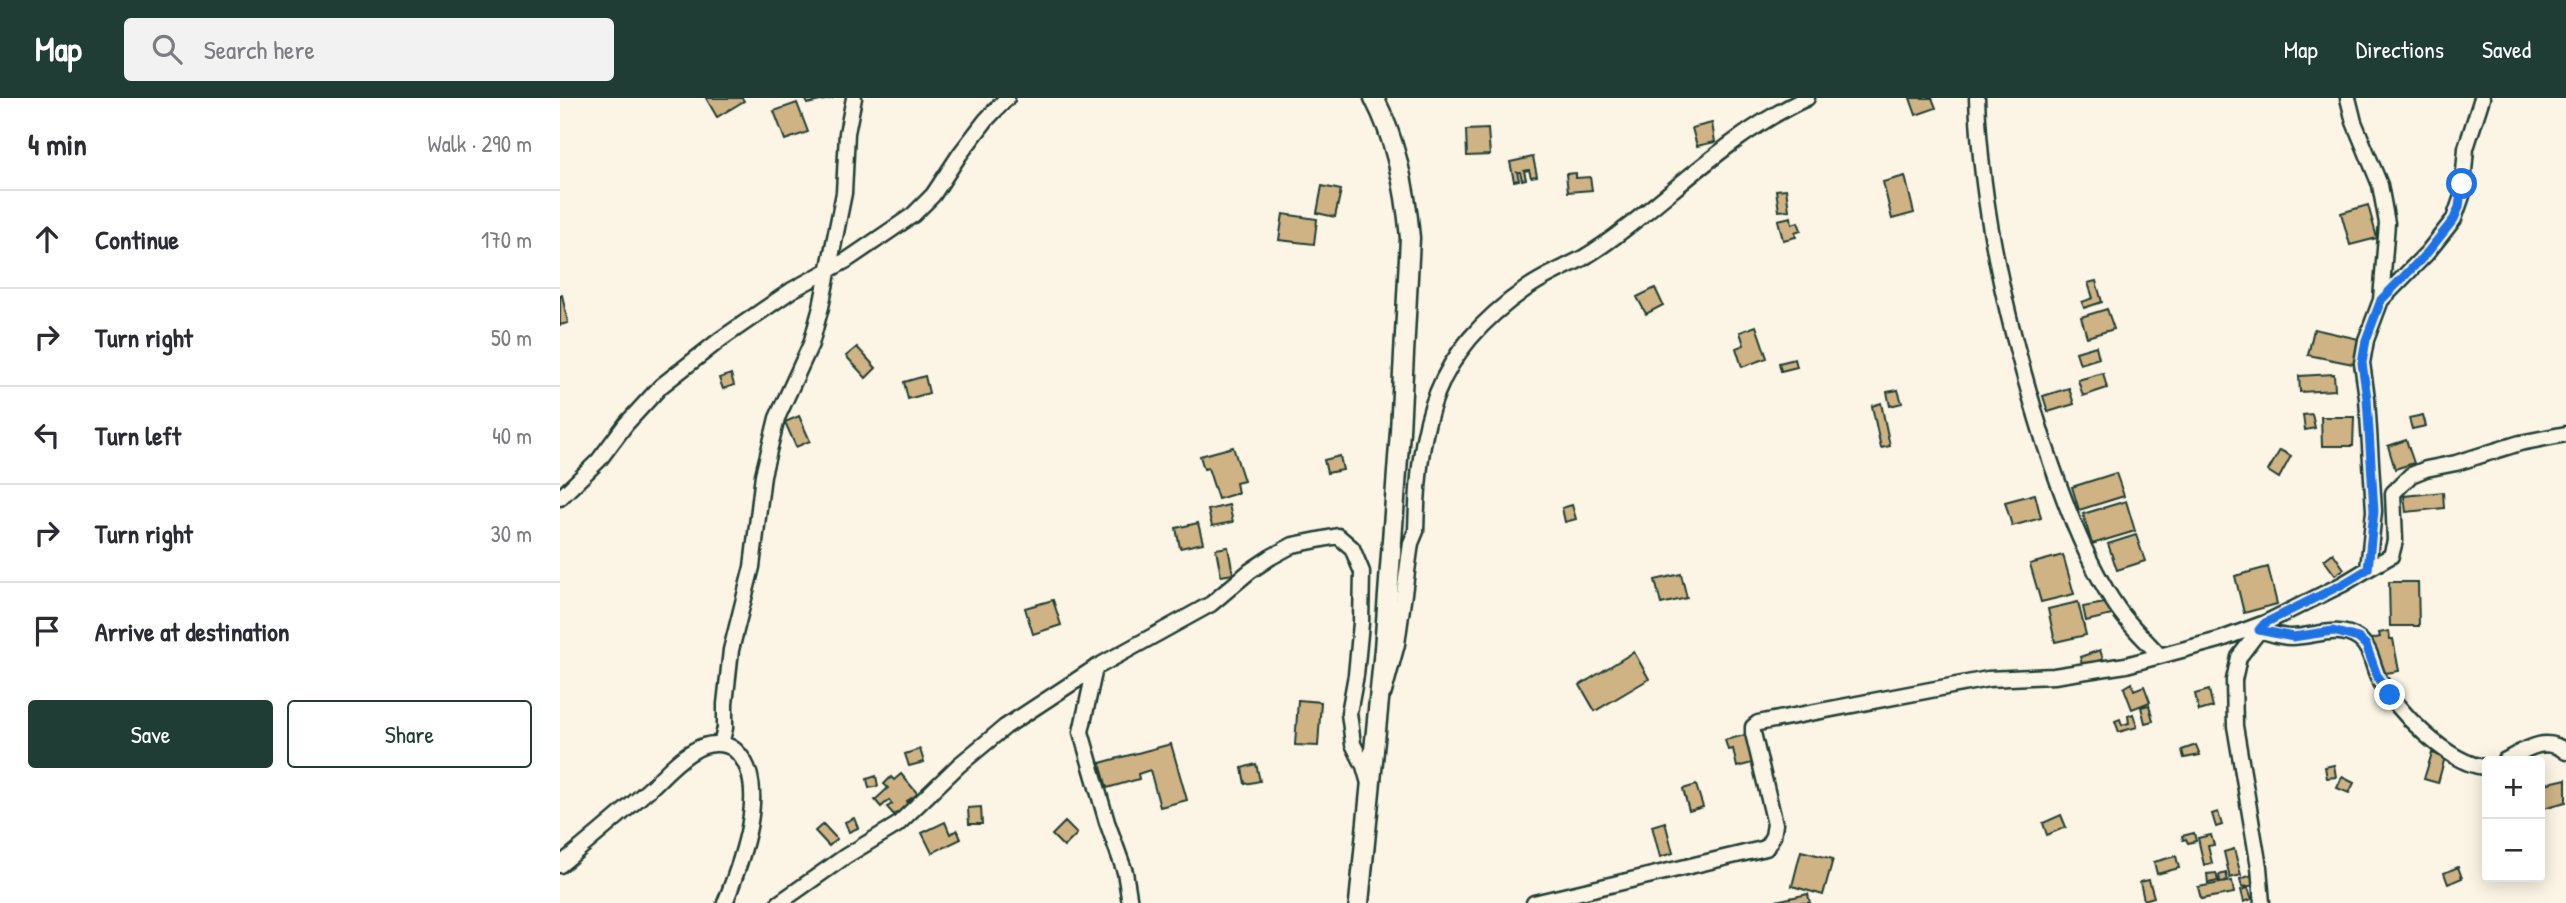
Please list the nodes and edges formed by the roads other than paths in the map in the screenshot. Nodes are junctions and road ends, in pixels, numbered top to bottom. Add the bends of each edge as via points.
1 (854, 98) edge
2 (1007, 98) edge
3 (1374, 98) edge
4 (1807, 98) edge
5 (1977, 98) edge
6 (2348, 98) edge
7 (2482, 98) edge
8 (827, 271) junction
9 (2381, 300) junction
10 (2566, 434) edge
11 (560, 498) edge
12 (2368, 569) junction
13 (2262, 627) junction
14 (2159, 655) junction
15 (1095, 668) junction
16 (1378, 711) junction
17 (721, 744) junction
18 (2566, 752) edge
19 (2514, 756) edge
20 (2482, 766) edge
21 (1370, 785) junction
22 (560, 865) edge
23 (724, 903) edge
24 (779, 903) edge
25 (1130, 903) edge
26 (1359, 903) edge
27 (1534, 903) edge
28 (2262, 903) edge

1 - 8 street via 844,193
2 - 8 street via 913,215
3 - 16 street via 1392,144 1410,238
4 - 16 street via 1731,143 1605,244 1529,286 1484,322 1456,353 1430,412 1421,452 1416,531 1397,644
5 - 14 street via 1984,197 1994,248 2019,359 2054,472 2117,608
6 - 9 street via 2384,203
7 - 9 street via 2466,148 2462,195 2454,219
8 - 11 street via 750,318 661,386 599,460
8 - 17 street via 811,344 778,418 763,475 752,568 731,650
9 - 12 street via 2362,363 2374,511
10 - 12 street via 2411,475 2393,493 2395,541 2391,556
12 - 13 street
13 - 14 street
13 - 20 street via 2293,637 2333,631 2358,638 2366,645 2378,678 2406,714 2453,755
13 - 28 street via 2239,657 2233,703
14 - 27 street via 2077,674 1988,678 1758,723 1753,733 1775,824 1766,848
15 - 21 street via 1211,604 1250,570 1293,545 1338,536 1352,548 1362,572 1361,623 1349,713 1353,744
15 - 24 street via 1005,727 897,825
15 - 25 street via 1081,732 1125,872
16 - 21 street
17 - 22 street via 696,749 680,761
17 - 23 street via 740,755 753,803 738,868
18 - 19 street via 2549,744
21 - 26 street

